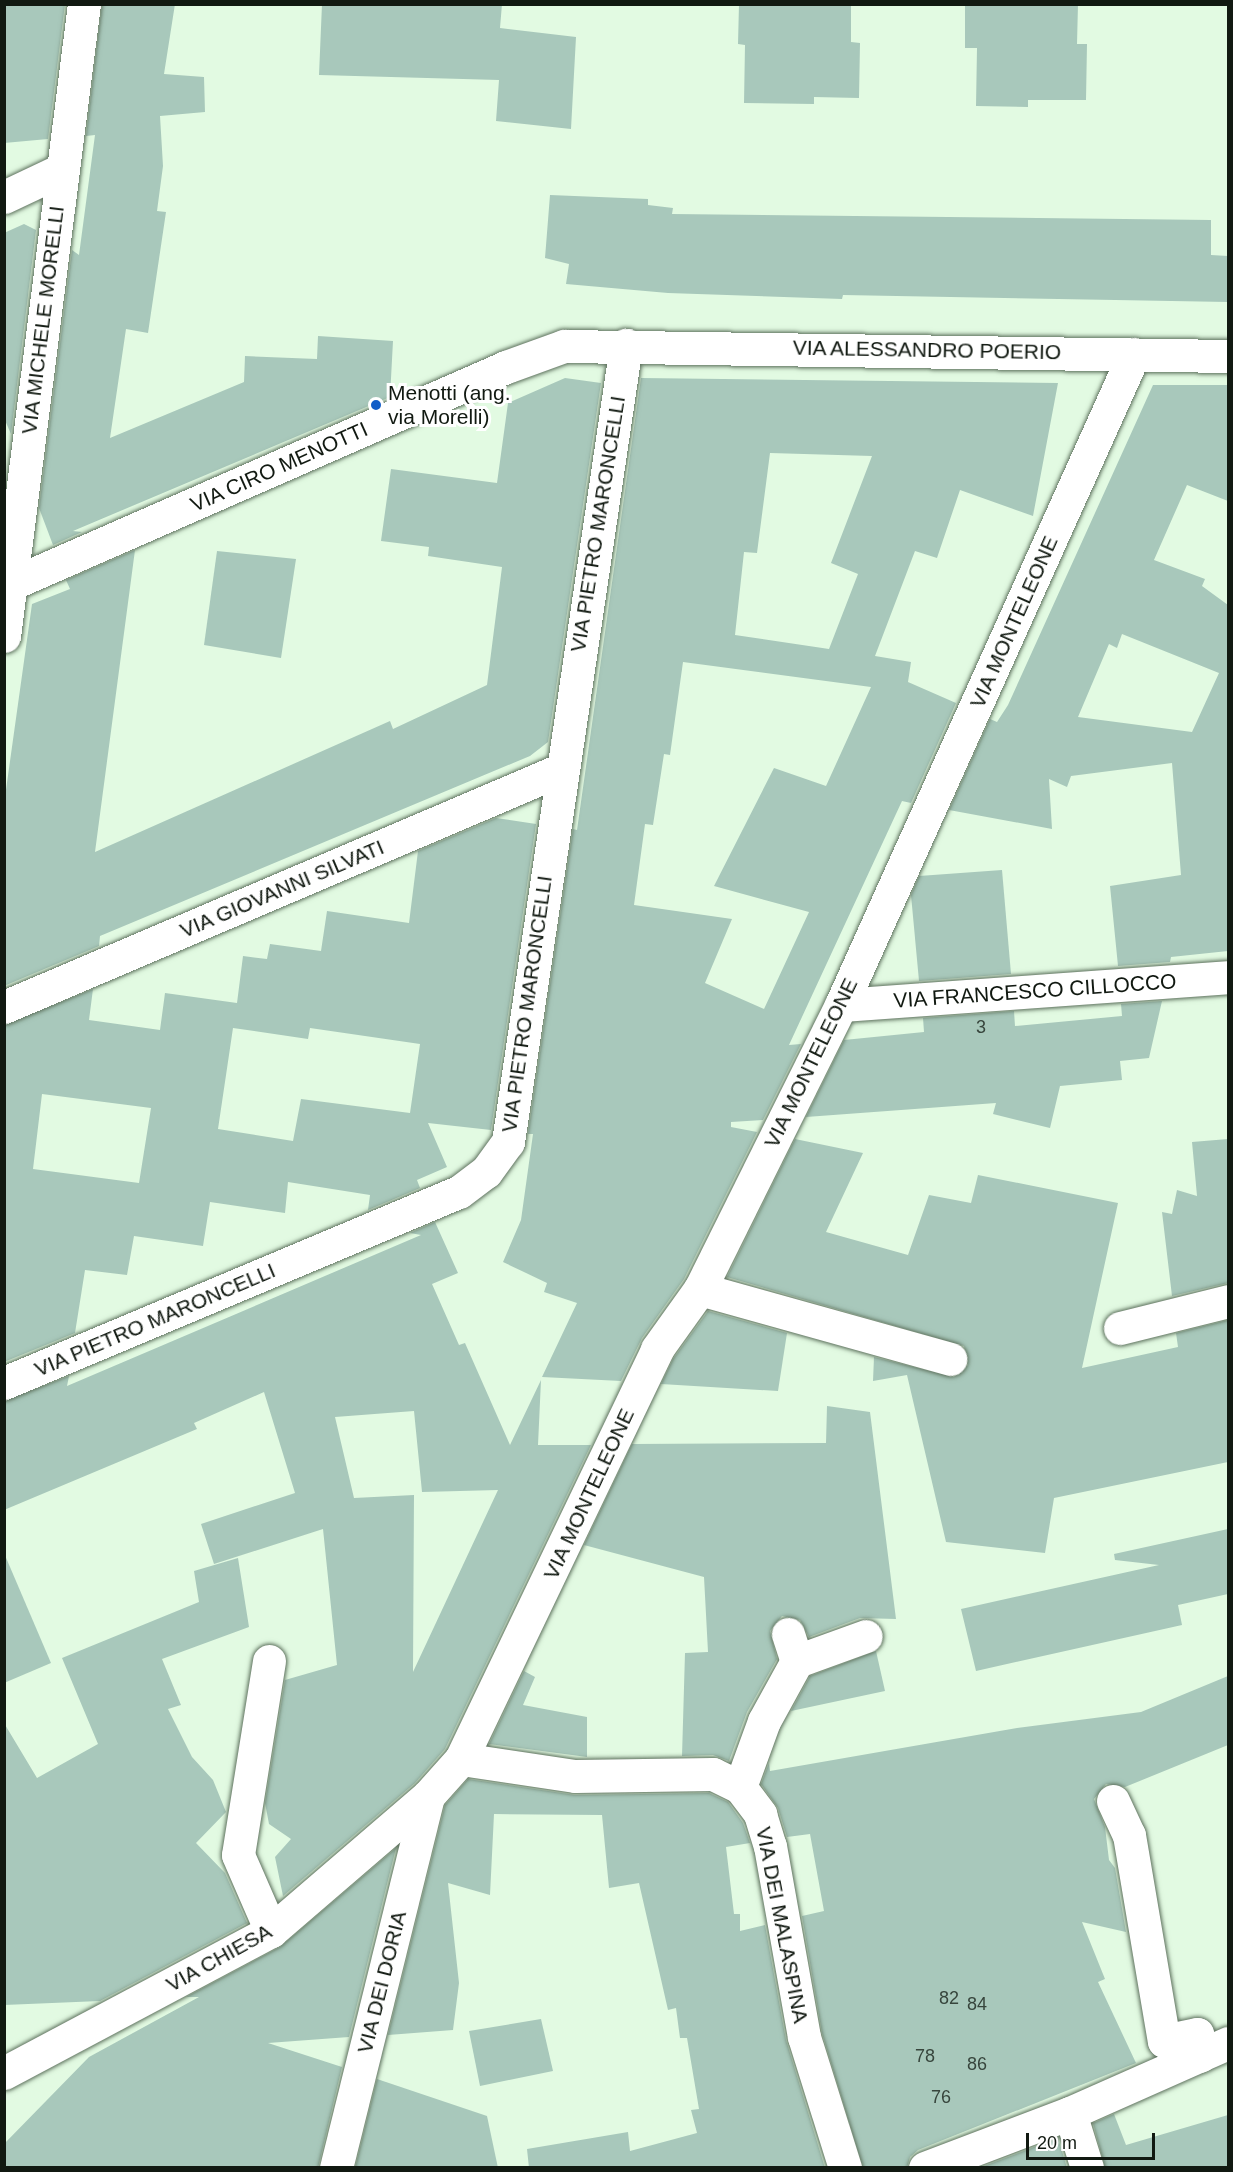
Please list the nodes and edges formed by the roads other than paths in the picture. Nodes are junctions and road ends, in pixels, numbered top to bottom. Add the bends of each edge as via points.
1 (84, 4) edge
2 (61, 170) junction
3 (4, 197) edge
4 (626, 345) junction
5 (1134, 354) junction
6 (1228, 356) edge
7 (8, 586) edge
8 (4, 636) edge
9 (560, 770) junction
10 (1228, 977) edge
11 (841, 1005) junction
12 (4, 1007) edge
13 (700, 1289) junction
14 (1228, 1301) edge
15 (1120, 1328) dead end
16 (950, 1359) dead end
17 (4, 1383) edge
18 (866, 1636) dead end
19 (269, 1661) dead end
20 (461, 1759) junction
21 (740, 1786) junction
22 (428, 1796) junction
23 (1113, 1801) dead end
24 (271, 1931) junction
25 (1214, 2050) edge
26 (4, 2073) edge
27 (1070, 2113) junction
28 (336, 2168) edge
29 (845, 2168) edge
30 (925, 2168) edge
31 (1087, 2168) edge

1 - 2 street, VIA MICHELE MORELLI
2 - 3 street
2 - 7 street, VIA MICHELE MORELLI
4 - 5 street, VIA ALESSANDRO POERIO
4 - 7 street, VIA CIRO MENOTTI via 564,346 506,367
4 - 9 street, VIA PIETRO MARONCELLI
5 - 6 street, VIA ALESSANDRO POERIO
5 - 11 street, VIA MONTELEONE
7 - 8 street, VIA MICHELE MORELLI
9 - 12 street, VIA GIOVANNI SILVATI
9 - 17 street, VIA PIETRO MARONCELLI via 508,1142 486,1172 459,1192
10 - 11 street, VIA FRANCESCO CILLOCCO
11 - 13 street, VIA MONTELEONE
13 - 16 street
13 - 20 street, VIA MONTELEONE via 657,1349
14 - 15 street
18 - 21 street via 793,1648
19 - 24 street via 238,1855
20 - 21 street via 574,1776 713,1774
20 - 22 street, VIA CHIESA
21 - 29 street, VIA DEI MALASPINA via 760,1814 770,1846 804,2037
22 - 24 street, VIA CHIESA
22 - 28 street, VIA DEI DORIA
23 - 25 street via 1129,1835 1164,2041 1197,2034
24 - 26 street, VIA CHIESA
25 - 27 street
27 - 30 street
27 - 31 street

